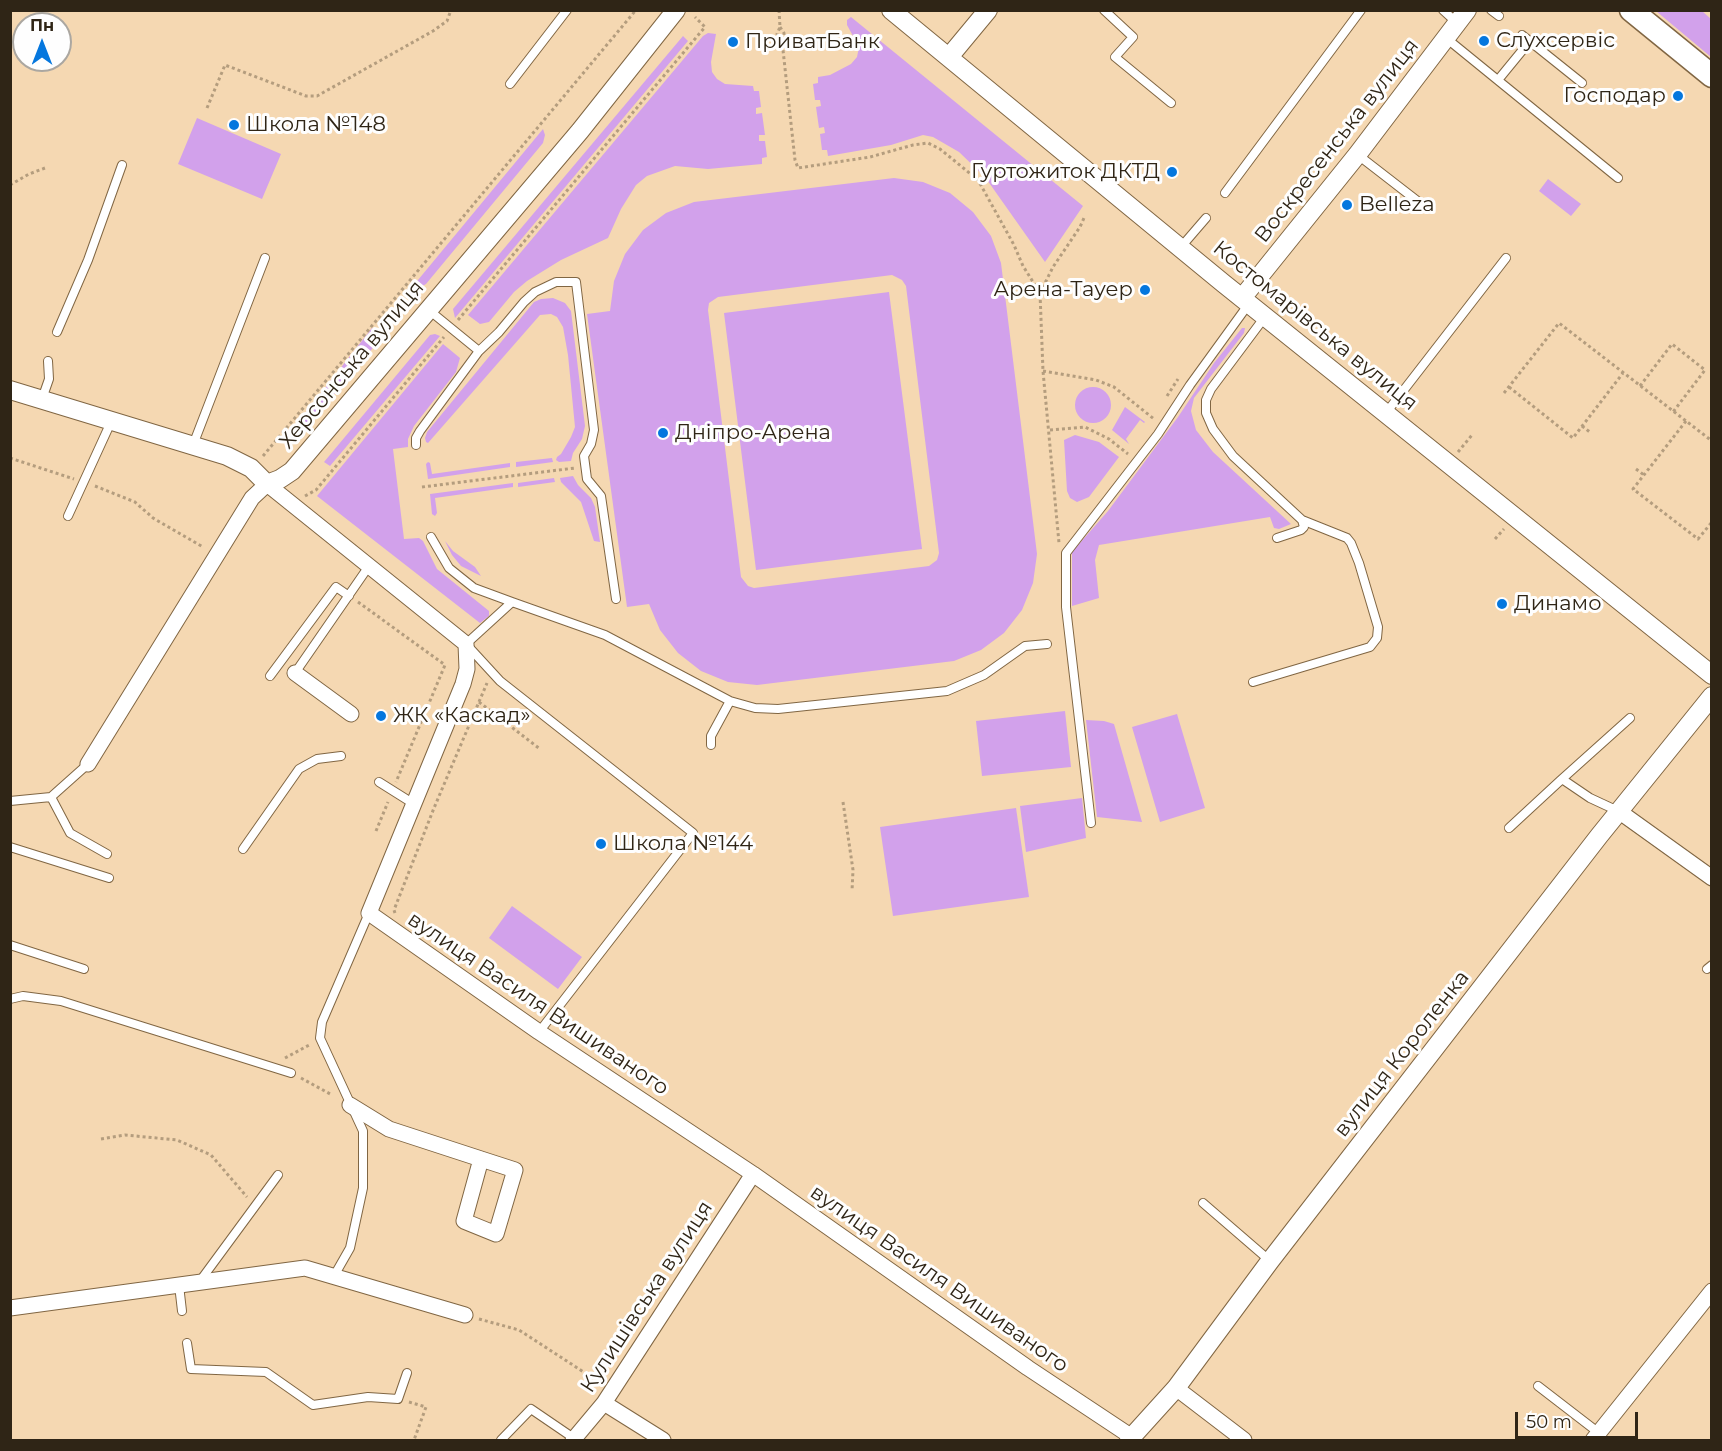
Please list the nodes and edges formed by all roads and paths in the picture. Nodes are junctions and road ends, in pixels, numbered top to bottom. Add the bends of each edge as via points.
1 (451, 10) edge
2 (567, 10) edge
3 (636, 10) edge
4 (676, 10) edge
5 (779, 10) edge
6 (891, 10) edge
7 (988, 10) edge
8 (1104, 10) edge
9 (1361, 10) edge
10 (1443, 10) edge
11 (1491, 10) edge
12 (1631, 10) edge
13 (1462, 16) edge
14 (1499, 16) dead end
15 (695, 17) dead end
16 (780, 27) junction
17 (1522, 35) dead end
18 (1446, 38) junction
19 (1530, 41) junction
20 (783, 50) junction
21 (949, 57) junction
22 (1712, 76) edge
23 (1498, 80) junction
24 (1582, 82) dead end
25 (510, 84) dead end
26 (1171, 102) dead end
27 (207, 108) dead end
28 (1357, 154) junction
29 (122, 165) dead end
30 (45, 168) dead end
31 (1618, 178) dead end
32 (10, 185) edge
33 (1225, 193) dead end
34 (1420, 202) dead end
35 (1084, 218) dead end
36 (1206, 218) dead end
37 (1181, 247) junction
38 (265, 258) dead end
39 (1506, 258) dead end
40 (1040, 293) junction
41 (1246, 301) junction
42 (428, 310) junction
43 (1265, 316) junction
44 (451, 328) junction
45 (57, 332) dead end
46 (479, 351) junction
47 (48, 361) dead end
48 (1043, 371) junction
49 (1623, 373) junction
50 (1179, 376) dead end
51 (1640, 386) junction
52 (1509, 387) junction
53 (10, 390) edge
54 (1504, 393) dead end
55 (42, 400) junction
56 (1164, 402) dead end
57 (1160, 411) dead end
58 (1673, 412) junction
59 (1386, 413) junction
60 (1150, 416) dead end
61 (1155, 420) dead end
62 (112, 421) junction
63 (1686, 421) junction
64 (1582, 426) junction
65 (1049, 430) junction
66 (1591, 433) dead end
67 (1712, 441) edge
68 (193, 445) junction
69 (416, 446) dead end
70 (1124, 451) dead end
71 (10, 458) edge
72 (251, 468) junction
73 (574, 468) dead end
74 (1636, 468) dead end
75 (1644, 475) junction
76 (84, 483) junction
77 (267, 484) junction
78 (422, 487) dead end
79 (291, 505) junction
80 (68, 516) dead end
81 (1302, 520) junction
82 (1711, 524) edge
83 (1067, 536) dead end
84 (431, 537) dead end
85 (1278, 538) dead end
86 (217, 555) junction
87 (369, 566) junction
88 (349, 596) junction
89 (616, 599) dead end
90 (512, 602) junction
91 (369, 609) dead end
92 (466, 644) junction
93 (1047, 644) dead end
94 (492, 672) junction
95 (295, 673) joint
96 (1712, 675) edge
97 (270, 676) dead end
98 (1253, 682) dead end
99 (1712, 696) edge
100 (730, 700) junction
101 (479, 702) junction
102 (351, 714) dead end
103 (1630, 717) dead end
104 (711, 745) dead end
105 (540, 749) dead end
106 (341, 756) dead end
107 (88, 764) joint
108 (1562, 779) junction
109 (379, 782) dead end
110 (393, 790) junction
111 (51, 797) junction
112 (10, 801) edge
113 (843, 802) dead end
114 (414, 804) junction
115 (1620, 812) junction
116 (1091, 823) dead end
117 (1509, 828) dead end
118 (376, 831) dead end
119 (10, 847) edge
120 (243, 849) dead end
121 (107, 855) dead end
122 (109, 878) dead end
123 (1712, 878) edge
124 (852, 891) dead end
125 (369, 913) junction
126 (396, 916) dead end
127 (10, 945) edge
128 (84, 969) dead end
129 (10, 999) edge
130 (539, 1032) junction
131 (320, 1038) junction
132 (271, 1067) junction
133 (291, 1073) joint
134 (350, 1105) junction
135 (101, 1139) dead end
136 (481, 1159) junction
137 (753, 1174) junction
138 (278, 1175) dead end
139 (1203, 1203) dead end
140 (255, 1205) junction
141 (1270, 1261) junction
142 (334, 1276) junction
143 (199, 1282) junction
144 (179, 1285) junction
145 (1712, 1291) edge
146 (10, 1308) edge
147 (182, 1311) dead end
148 (465, 1315) joint
149 (187, 1343) dead end
150 (407, 1373) dead end
151 (1538, 1386) dead end
152 (1176, 1388) junction
153 (612, 1390) junction
154 (398, 1399) junction
155 (604, 1403) junction
156 (1596, 1437) edge
157 (1130, 1439) edge
158 (414, 1440) edge
159 (501, 1440) edge
160 (574, 1440) edge
161 (663, 1440) edge
162 (1244, 1440) edge

1 - 27 path via 447,21 433,31 317,96 306,96 225,65
2 - 25 lane
3 - 72 path
4 - 42 street, Херсонська вулиця via 580,131
5 - 16 path
6 - 21 street, Костомарівська вулиця
7 - 21 street
8 - 26 lane via 1133,36 1115,57
9 - 33 lane
10 - 13 lane
11 - 14 lane
12 - 22 main road
13 - 18 street, Воскресенська вулиця
15 - 44 path via 705,27
16 - 20 path via 784,33
16 - 20 path via 777,34
17 - 19 lane
18 - 23 lane
18 - 28 street, Воскресенська вулиця
19 - 23 lane
19 - 24 lane
20 - 40 path via 798,168 870,157 913,145 928,143 940,149 978,180
21 - 37 street, Костомарівська вулиця
23 - 31 lane
28 - 34 lane
28 - 41 street, Воскресенська вулиця
29 - 45 lane
30 - 32 path
35 - 40 path
36 - 37 lane
37 - 41 street, Костомарівська вулиця
38 - 68 lane
39 - 59 lane
40 - 48 path
41 - 43 street, Костомарівська вулиця
41 - 116 lane via 1158,434 1066,553 1066,607
42 - 44 lane
42 - 77 street, Херсонська вулиця via 292,471
43 - 59 street, Костомарівська вулиця
43 - 81 lane via 1211,388 1206,413 1233,456
44 - 46 lane
44 - 79 path via 316,490
46 - 69 lane via 420,431
46 - 89 lane via 535,292 556,282 576,282 594,430 584,456 587,479 601,496
47 - 55 lane via 50,379
48 - 60 path via 1114,387
48 - 65 path
49 - 51 path
49 - 52 path via 1559,323
49 - 64 path
50 - 56 path
51 - 58 path
51 - 58 path via 1672,344 1705,370
52 - 54 path
52 - 64 path via 1573,438
53 - 55 street
55 - 62 street
57 - 61 path
58 - 63 path
59 - 96 street, Костомарівська вулиця
62 - 68 street
62 - 76 lane
63 - 67 path
63 - 75 path
64 - 66 path
65 - 70 path via 1085,427
65 - 83 path via 1060,546
68 - 72 street
71 - 76 path
72 - 77 street
73 - 78 path
74 - 75 path
75 - 82 path via 1633,489 1698,539
76 - 80 lane
76 - 86 path via 135,502 153,518
77 - 79 street
77 - 86 street, Херсонська вулиця via 252,498
79 - 87 street
81 - 85 lane via 1301,530
81 - 98 lane via 1351,543 1378,627 1377,638 1370,647
84 - 90 lane via 449,568 474,588
86 - 107 street, Херсонська вулиця
87 - 88 lane
87 - 92 street
88 - 95 lane
88 - 97 lane via 336,586
90 - 92 lane
90 - 100 lane via 605,634
91 - 110 path via 445,665
92 - 94 lane
92 - 114 street via 463,684
93 - 100 lane via 1025,646 984,675 947,691 778,709 755,708
94 - 101 path
94 - 130 lane via 693,833
95 - 102 street
99 - 115 street, вулиця Короленка
100 - 104 lane via 711,736
101 - 105 path
101 - 126 path via 394,910
103 - 108 lane
106 - 120 lane via 317,759 299,769
107 - 111 lane
108 - 115 lane
108 - 117 lane
109 - 110 lane
110 - 114 lane
110 - 118 path
111 - 112 lane
111 - 121 lane via 70,833
113 - 124 path via 853,870
114 - 125 street
115 - 123 street
115 - 141 street, вулиця Короленка
119 - 122 lane
125 - 130 street, вулиця Василя Вишиваного
125 - 131 lane via 322,1022
127 - 128 lane
129 - 132 lane via 23,996 61,1001
130 - 137 street, вулиця Василя Вишиваного
131 - 132 path
131 - 134 lane
132 - 133 lane
133 - 134 path
134 - 136 street via 388,1129
134 - 142 lane via 363,1131 363,1188 350,1248
135 - 140 path via 125,1135 177,1140 212,1155
136 - 136 street via 464,1221 496,1234 515,1170
137 - 153 street, Кулишівська вулиця
137 - 157 street, вулиця Василя Вишиваного
138 - 140 lane
139 - 141 lane
140 - 143 lane
141 - 152 street, вулиця Короленка
142 - 143 street via 305,1268
142 - 148 street
143 - 144 street
144 - 146 street
144 - 147 lane
145 - 156 street
148 - 153 path via 519,1330
149 - 154 lane via 191,1369 266,1372 313,1405 368,1397
150 - 154 lane
151 - 156 lane
152 - 157 street, вулиця Короленка
152 - 162 street
153 - 155 street, Кулишівська вулиця
154 - 158 path via 426,1407
155 - 160 street, Кулишівська вулиця
155 - 161 street
159 - 160 lane via 531,1409

